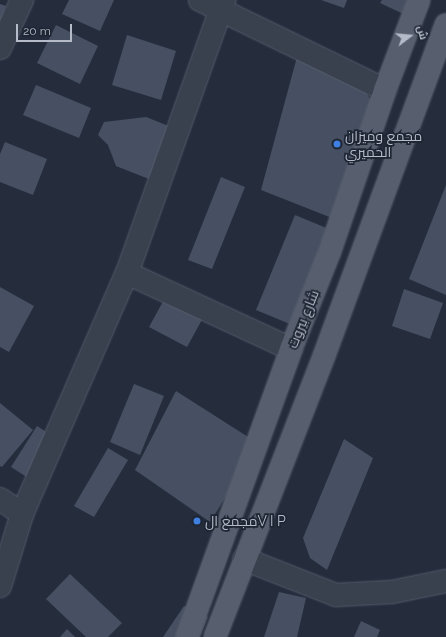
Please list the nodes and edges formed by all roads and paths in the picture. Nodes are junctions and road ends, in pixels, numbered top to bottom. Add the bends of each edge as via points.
1 (22, 0) edge
2 (200, 0) edge
3 (419, 0) edge
4 (222, 5) edge
5 (446, 25) edge
6 (0, 48) edge
7 (385, 90) junction
8 (330, 251) junction
9 (359, 262) junction
10 (127, 273) junction
11 (291, 349) junction
12 (0, 499) edge
13 (22, 514) junction
14 (244, 559) junction
15 (446, 581) edge
16 (0, 586) edge
17 (187, 637) edge
18 (215, 637) edge

1 - 6 street
2 - 4 street
3 - 7 main road, شارع بيروت
4 - 7 street
4 - 10 street
5 - 9 main road
7 - 8 main road, شارع بيروت
8 - 9 main road
8 - 11 main road, شارع بيروت
9 - 14 main road
10 - 11 street
10 - 13 street
11 - 17 main road, شارع بيروت
12 - 13 street
13 - 16 street
14 - 15 street via 336,595 392,592
14 - 18 main road

